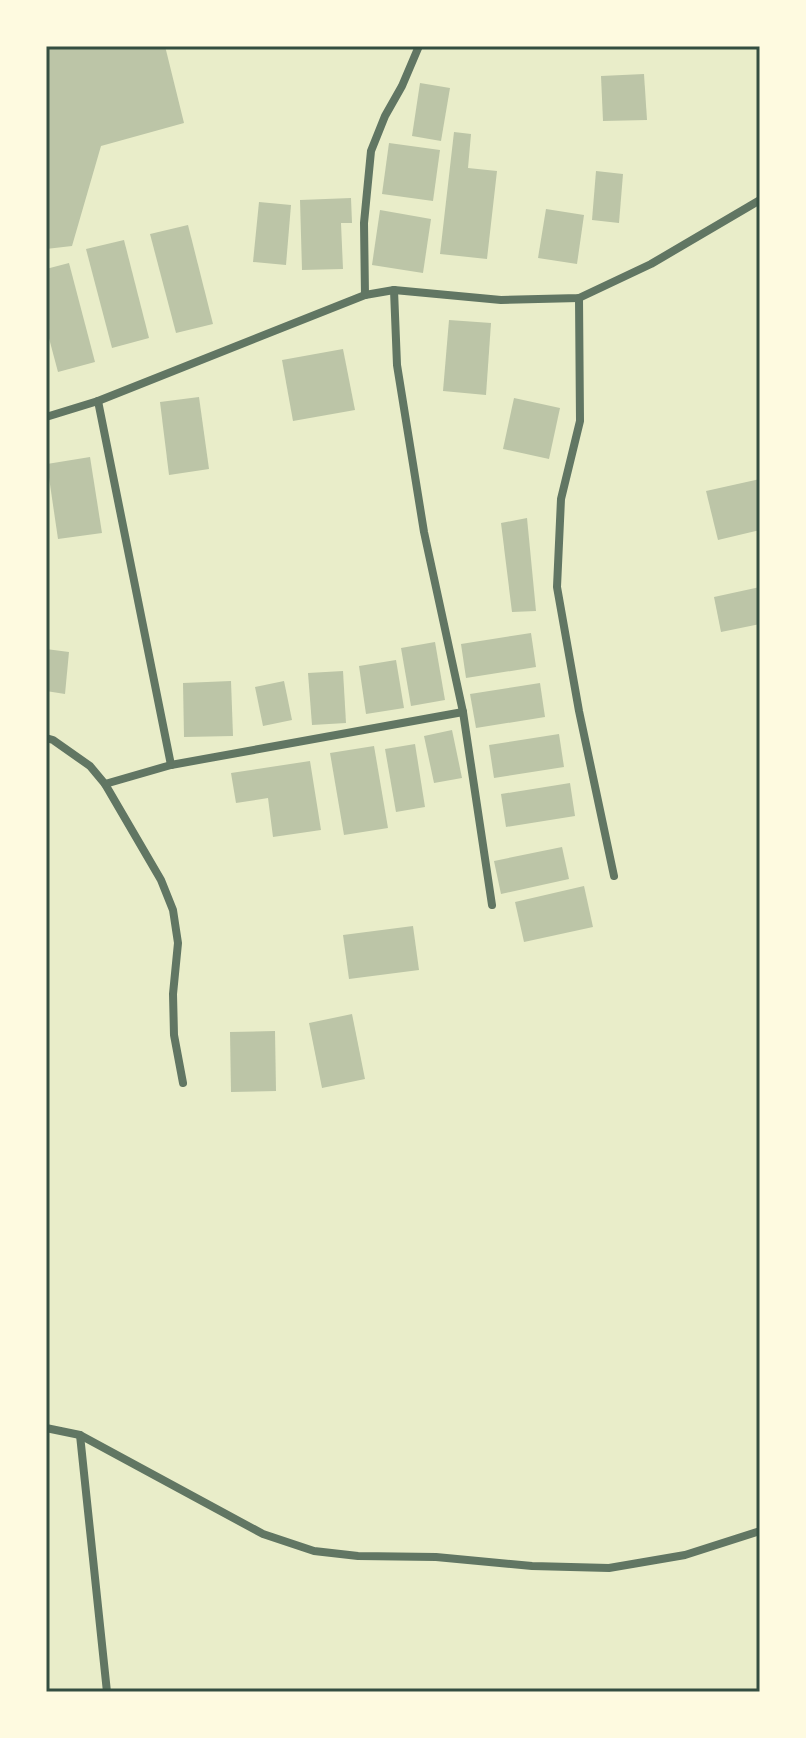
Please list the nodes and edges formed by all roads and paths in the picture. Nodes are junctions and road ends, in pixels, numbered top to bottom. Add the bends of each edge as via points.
1 (419, 46) edge
2 (760, 200) edge
3 (394, 290) junction
4 (365, 295) junction
5 (579, 298) junction
6 (98, 401) junction
7 (46, 417) edge
8 (463, 712) junction
9 (46, 738) edge
10 (171, 765) junction
11 (105, 784) junction
12 (614, 876) dead end
13 (492, 905) dead end
14 (183, 1083) dead end
15 (46, 1428) edge
16 (80, 1435) junction
17 (760, 1531) edge
18 (107, 1692) edge

1 - 4 street via 371,151
2 - 5 street via 651,264
3 - 4 street
3 - 5 street via 501,300
3 - 8 street via 397,365 421,517
4 - 6 street
5 - 12 street via 580,421 561,499 557,587
6 - 7 street
6 - 10 street
8 - 10 street
8 - 13 street
9 - 11 street via 90,766
10 - 11 street
11 - 14 street via 173,910 178,943 174,1035
15 - 16 street
16 - 17 street via 263,1534 314,1551 609,1568 685,1555
16 - 18 street

